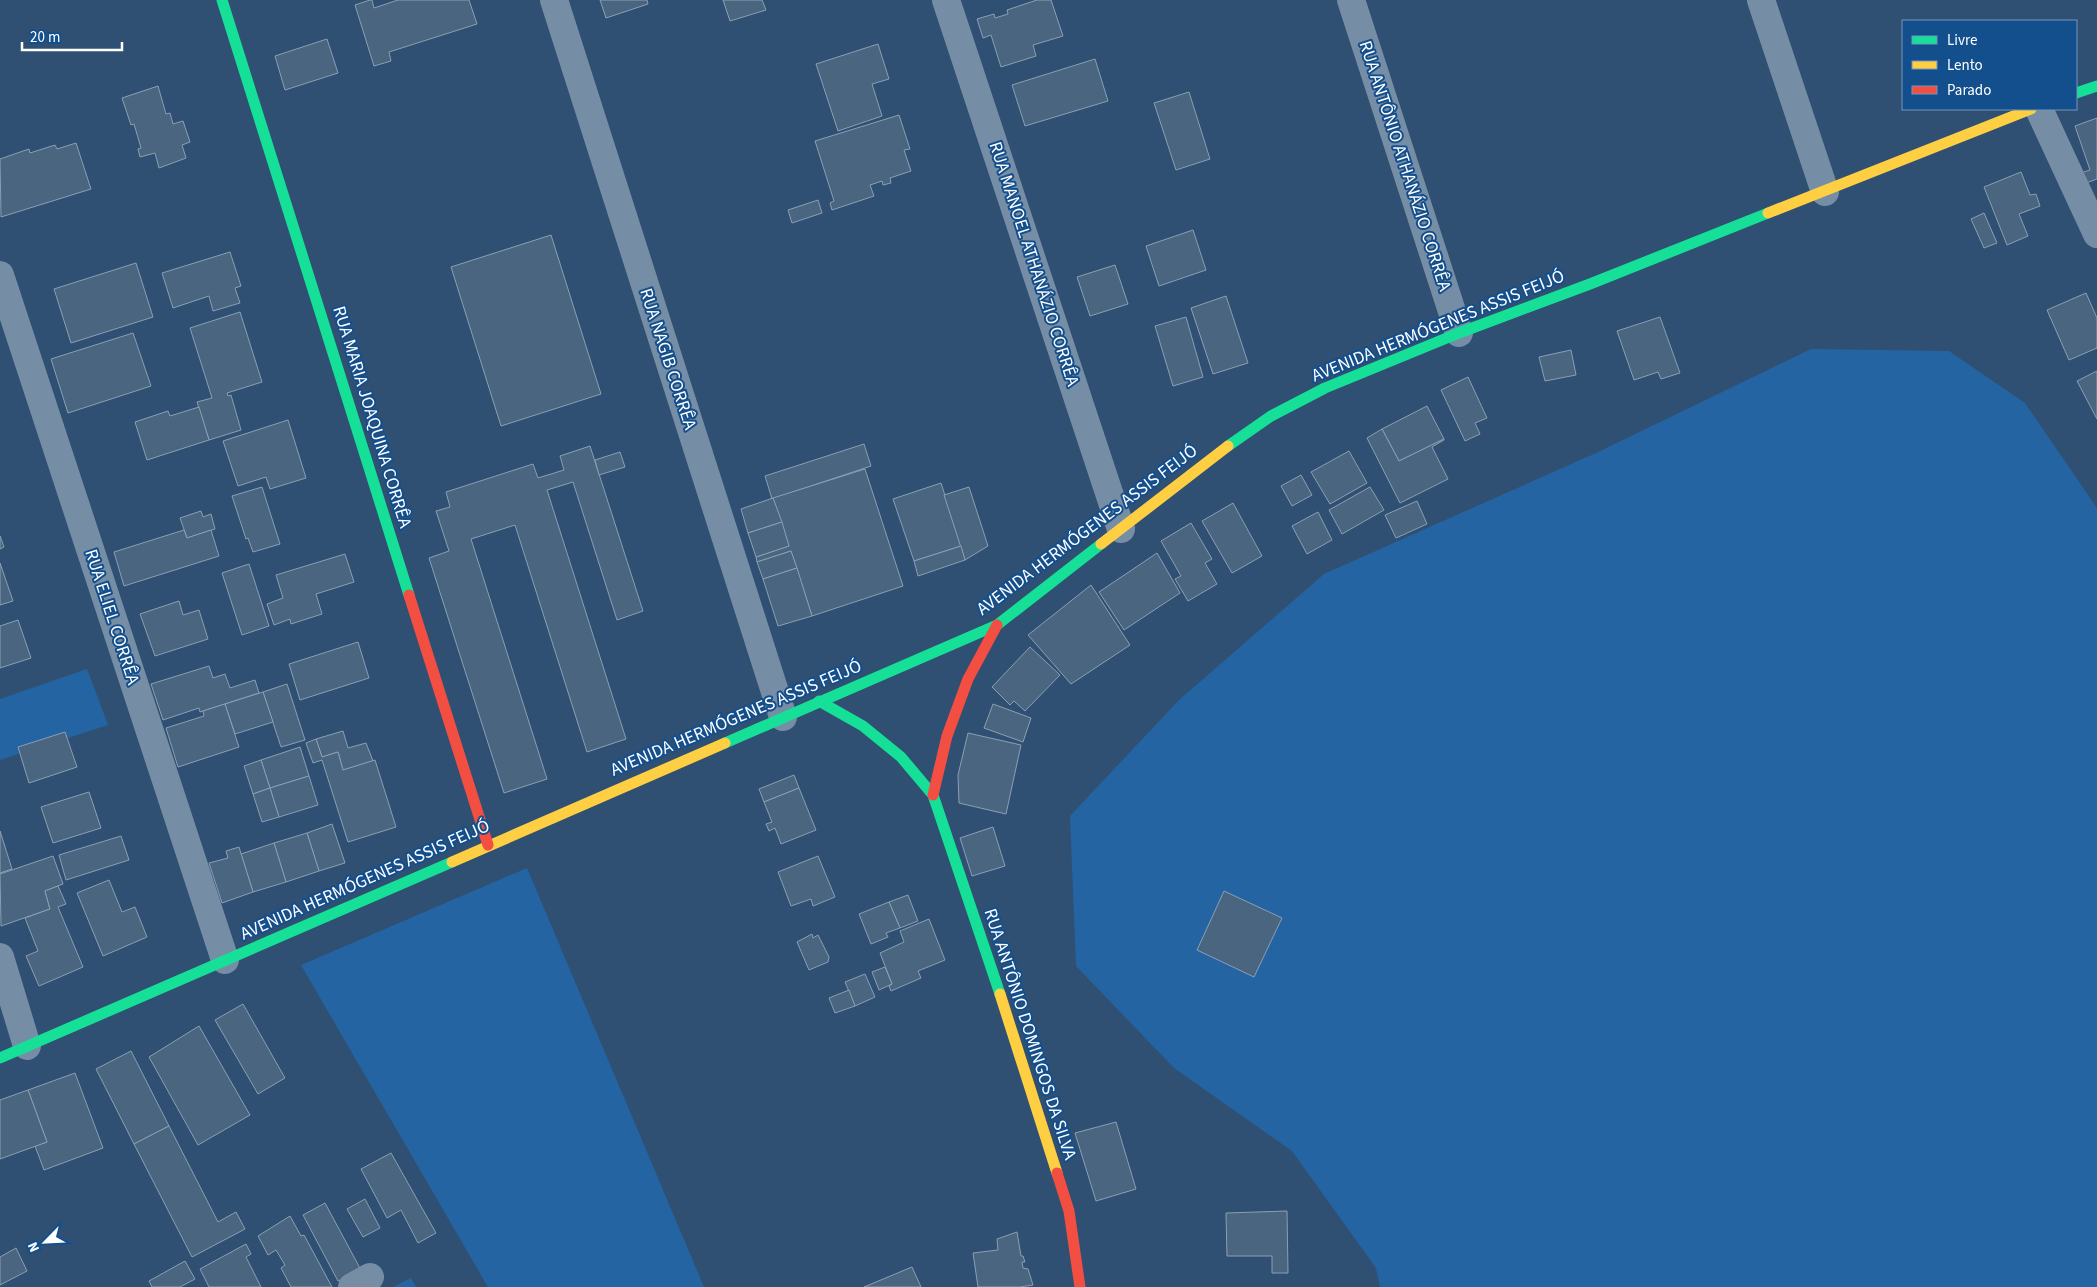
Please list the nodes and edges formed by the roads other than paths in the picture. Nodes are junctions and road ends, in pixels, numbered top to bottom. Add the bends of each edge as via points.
1 (222, 0) edge
2 (554, 0) edge
3 (946, 0) edge
4 (1351, 0) edge
5 (1761, 0) edge
6 (2097, 86) edge
7 (2077, 93) edge
8 (2029, 110) edge
9 (2039, 110) edge
10 (1825, 192) junction
11 (2097, 234) edge
12 (0, 274) edge
13 (1459, 333) junction
14 (1121, 529) junction
15 (997, 625) junction
16 (820, 701) junction
17 (783, 717) junction
18 (933, 795) junction
19 (488, 845) junction
20 (0, 957) edge
21 (225, 960) junction
22 (27, 1046) junction
23 (0, 1058) edge
24 (1080, 1287) edge

1 - 19 main road, RUA MARIA JOAQUINA CORRÊA
2 - 17 street, RUA NAGIB CORRÊA
3 - 14 street, RUA MANOEL ATHANÁZIO CORRÊA
4 - 13 street, RUA ANTÔNIO ATHANÁZIO CORRÊA
5 - 10 street
6 - 7 main road
8 - 10 main road, AVENIDA HERMÓGENES ASSIS FEIJÓ
9 - 11 street
10 - 13 main road, AVENIDA HERMÓGENES ASSIS FEIJÓ
12 - 21 street, RUA ELIEL CORRÊA
13 - 14 main road, AVENIDA HERMÓGENES ASSIS FEIJÓ via 1325,388 1271,416
14 - 15 main road, AVENIDA HERMÓGENES ASSIS FEIJÓ
15 - 16 main road, AVENIDA HERMÓGENES ASSIS FEIJÓ
15 - 18 main road via 965,687 947,736
16 - 17 main road, AVENIDA HERMÓGENES ASSIS FEIJÓ
16 - 18 main road, RUA ANTÔNIO DOMINGOS DA SILVA via 863,726 901,757
17 - 19 main road, AVENIDA HERMÓGENES ASSIS FEIJÓ
18 - 24 main road, RUA ANTÔNIO DOMINGOS DA SILVA via 1069,1212
19 - 21 main road, AVENIDA HERMÓGENES ASSIS FEIJÓ
20 - 22 street
21 - 22 main road, AVENIDA HERMÓGENES ASSIS FEIJÓ
22 - 23 main road, AVENIDA HERMÓGENES ASSIS FEIJÓ

